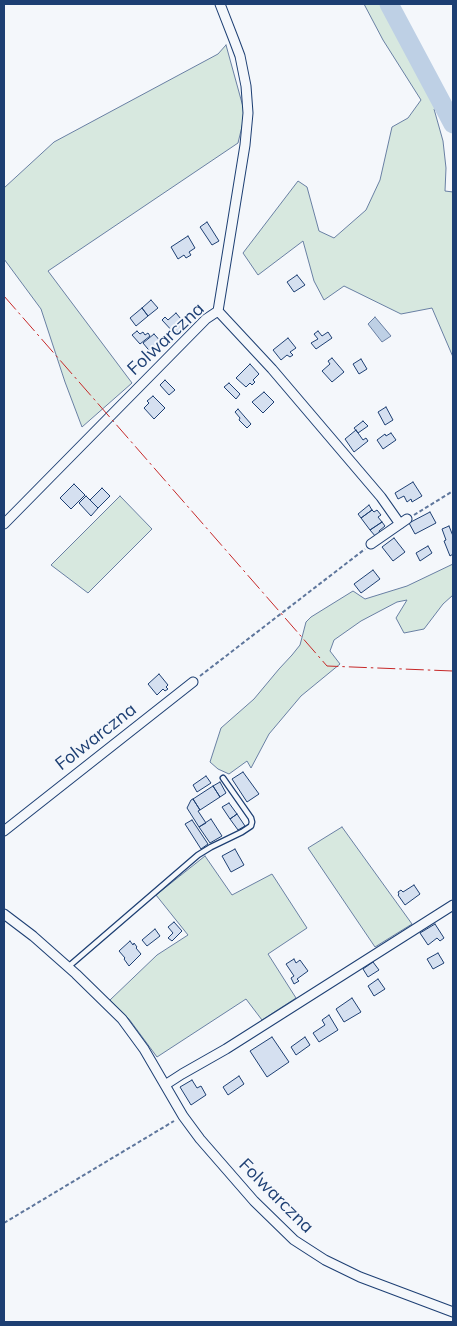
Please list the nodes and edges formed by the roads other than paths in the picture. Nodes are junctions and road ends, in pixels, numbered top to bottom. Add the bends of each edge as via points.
1 (220, 4) edge
2 (218, 311) junction
3 (4, 524) edge
4 (371, 544) road end
5 (193, 682) road end
6 (223, 778) dead end
7 (4, 832) edge
8 (453, 904) edge
9 (4, 914) edge
10 (68, 967) junction
11 (165, 1085) junction
12 (453, 1312) edge

1 - 2 street via 240,56 248,113
2 - 3 street, Folwarczna via 206,319
2 - 4 street, Folwarczna via 404,521
5 - 7 street, Folwarczna
6 - 10 lane via 251,818 250,826 198,855
8 - 11 street
9 - 10 street, Folwarczna
10 - 11 street, Folwarczna via 127,1025
11 - 12 street, Folwarczna via 200,1139 241,1187 298,1243 360,1277

